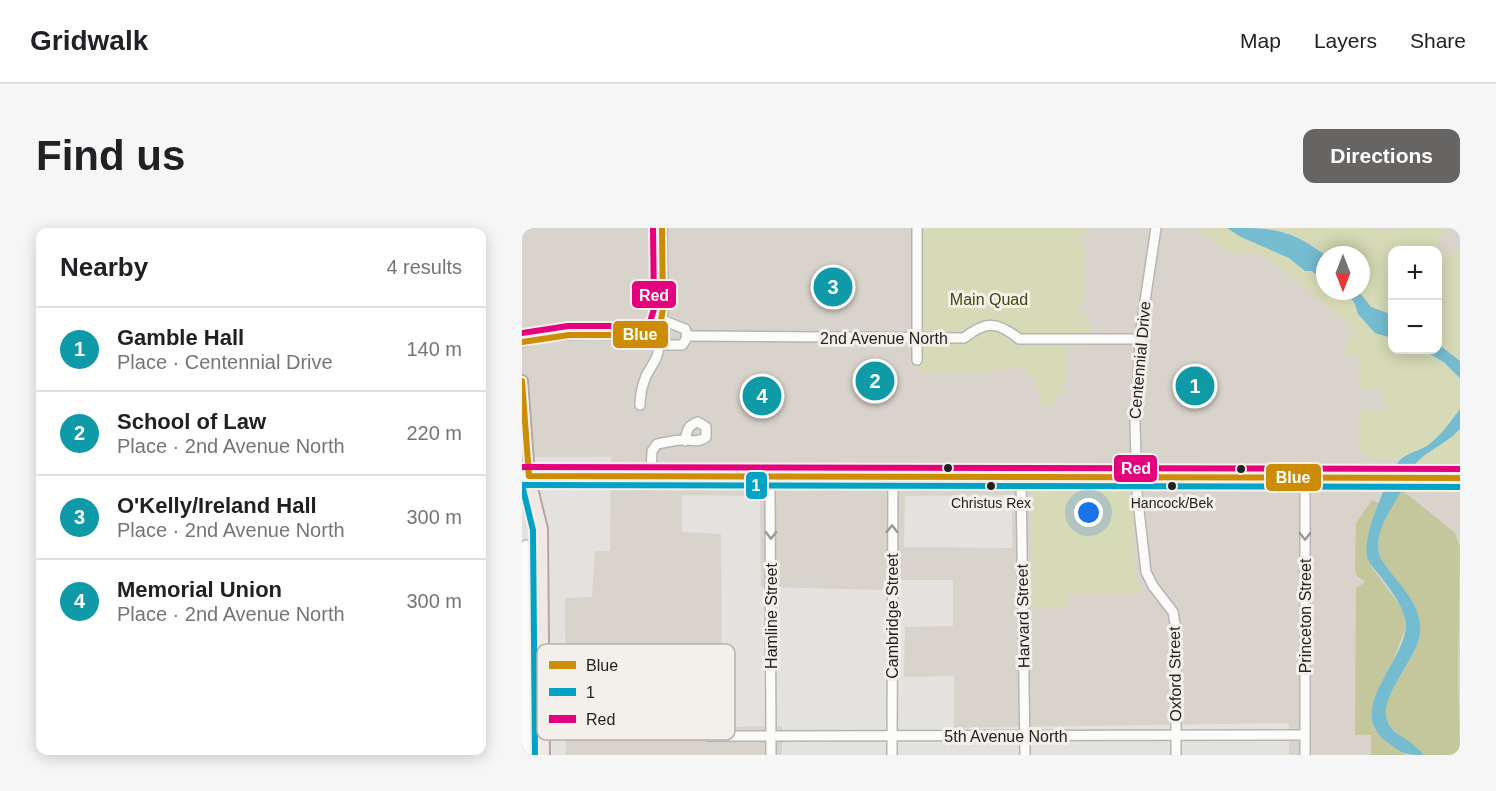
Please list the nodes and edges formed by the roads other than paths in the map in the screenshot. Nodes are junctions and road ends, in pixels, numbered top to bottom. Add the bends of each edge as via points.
1 (662, 228) edge
2 (917, 228) edge
3 (1156, 228) edge
4 (662, 320) junction
5 (646, 334) junction
6 (691, 336) dead end
7 (917, 337) junction
8 (1140, 339) junction
9 (522, 342) edge
10 (659, 345) junction
11 (917, 360) dead end
12 (522, 381) edge
13 (640, 405) dead end
14 (685, 441) dead end
15 (525, 476) edge
16 (651, 477) junction
17 (770, 477) junction
18 (892, 477) junction
19 (1022, 477) junction
20 (1137, 477) junction
21 (1305, 477) junction
22 (1460, 478) edge
23 (1137, 493) joint
24 (526, 545) dead end
25 (524, 610) edge
26 (543, 644) edge
27 (771, 735) junction
28 (892, 735) junction
29 (1176, 735) junction
30 (1304, 735) junction
31 (524, 736) edge
32 (735, 736) edge
33 (1025, 736) junction
34 (543, 740) edge
35 (526, 755) edge
36 (544, 755) edge
37 (771, 755) edge
38 (892, 755) edge
39 (1025, 755) edge
40 (1176, 755) edge
41 (1305, 755) edge

1 - 4 street
2 - 7 street
3 - 8 street, Centennial Drive
4 - 5 street
4 - 10 street via 685,329 687,337 682,345
5 - 9 street via 581,334
5 - 10 street via 651,343
6 - 7 street, 2nd Avenue North
7 - 8 street, 2nd Avenue North via 964,338 991,324 1020,339
7 - 11 street
8 - 20 street, Centennial Drive via 1135,423
10 - 13 street via 640,392
12 - 15 main road
14 - 16 street via 657,444 652,451
15 - 16 street
15 - 26 main road via 542,529
16 - 17 street
17 - 18 street
17 -> 27 street, Hamline Street
18 - 19 street
28 -> 18 street, Cambridge Street
19 - 20 street
19 - 33 street, Harvard Street
20 - 21 street
20 - 23 street, Centennial Drive
21 - 22 street
21 -> 30 street, Princeton Street
23 - 29 street, Oxford Street via 1146,572 1173,612 1176,630
24 - 25 street
25 - 31 street
27 - 28 street, 5th Avenue North
27 - 32 street, 5th Avenue North
27 - 37 street, Hamline Street
28 - 33 street, 5th Avenue North
28 - 38 street, Cambridge Street
29 - 30 street, 5th Avenue North
29 - 33 street, 5th Avenue North
29 - 40 street, Oxford Street
30 - 41 street, Princeton Street
31 - 35 street
33 - 39 street, Harvard Street
34 - 36 main road

